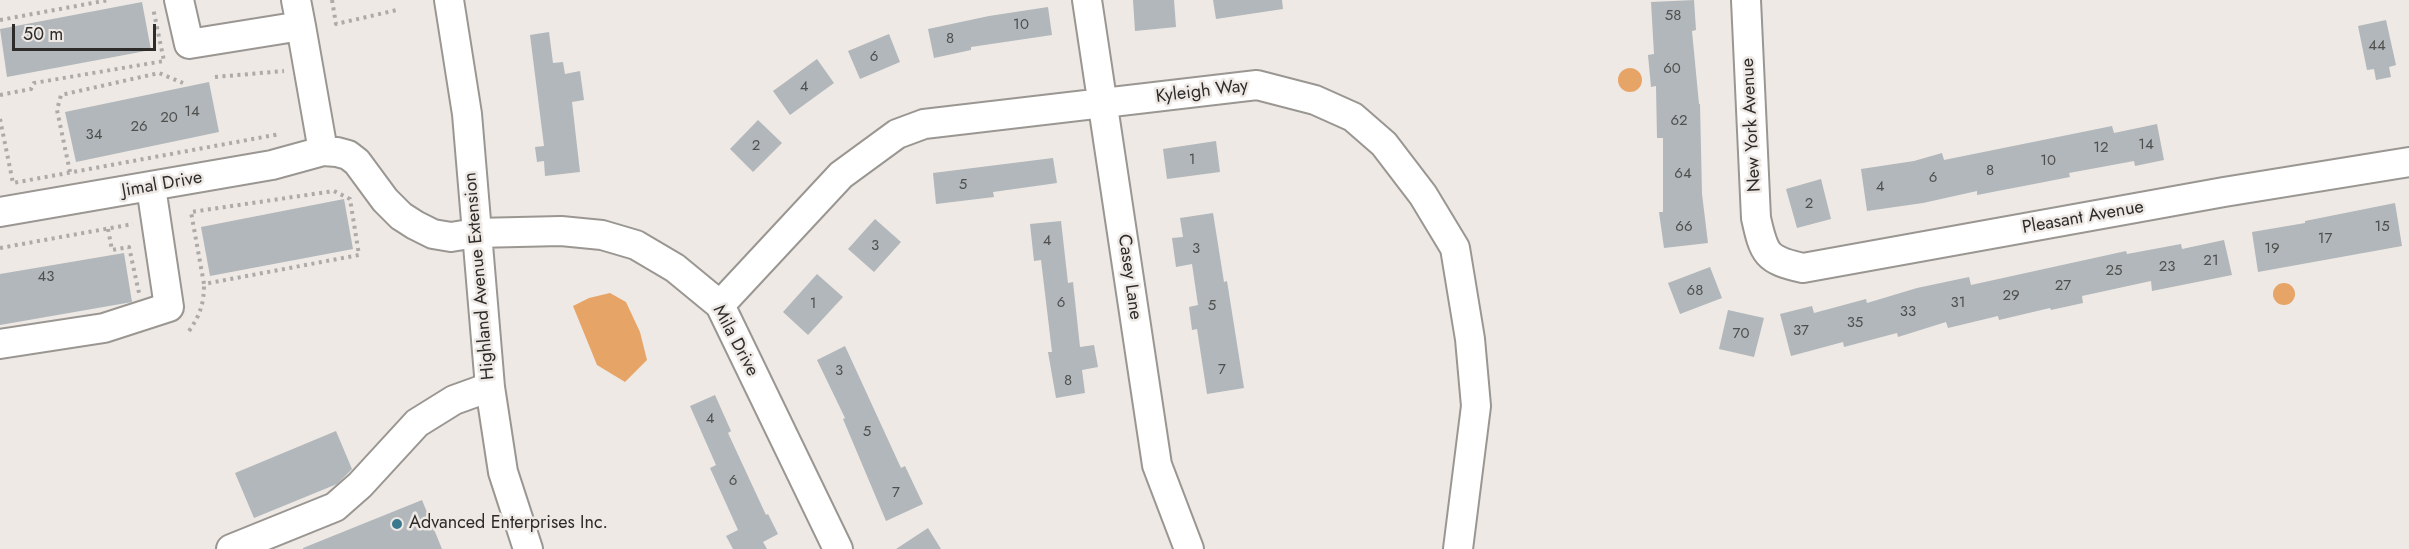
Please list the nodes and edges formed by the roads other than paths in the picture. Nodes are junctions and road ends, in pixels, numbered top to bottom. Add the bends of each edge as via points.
1 (449, 0) edge
2 (1087, 0) edge
3 (1746, 0) edge
4 (166, 4) edge
5 (298, 13) edge
6 (1104, 104) junction
7 (323, 151) junction
8 (2409, 162) edge
9 (151, 187) junction
10 (0, 212) edge
11 (476, 233) junction
12 (1762, 248) joint
13 (720, 305) junction
14 (0, 344) edge
15 (490, 387) junction
16 (231, 549) edge
17 (528, 549) edge
18 (838, 549) edge
19 (1189, 549) edge
20 (1458, 549) edge

1 - 11 street, Highland Avenue Extension via 467,114
2 - 6 street, Casey Lane
3 - 12 street, New York Avenue via 1756,218
4 - 5 street via 189,44
5 - 7 street
6 - 13 street, Kyleigh Way via 924,124 897,134 841,175
6 - 19 street, Casey Lane via 1158,465
6 - 20 street, Kyleigh Way via 1257,85 1315,100 1353,117 1384,144 1423,195 1455,248 1476,406
7 - 9 street, Jimal Drive via 272,165
7 - 11 street, Jimal Drive via 348,155 384,200 415,225 451,237
8 - 12 street, Pleasant Avenue via 1803,268 1780,263
9 - 10 street, Jimal Drive
9 - 14 street via 169,308 104,328
11 - 13 street, Mila Drive via 561,231 602,235 636,245 675,268
11 - 15 street, Highland Avenue Extension
13 - 18 street, Mila Drive
15 - 16 street via 454,400 417,423 335,507
15 - 17 street, Highland Avenue Extension via 503,472

